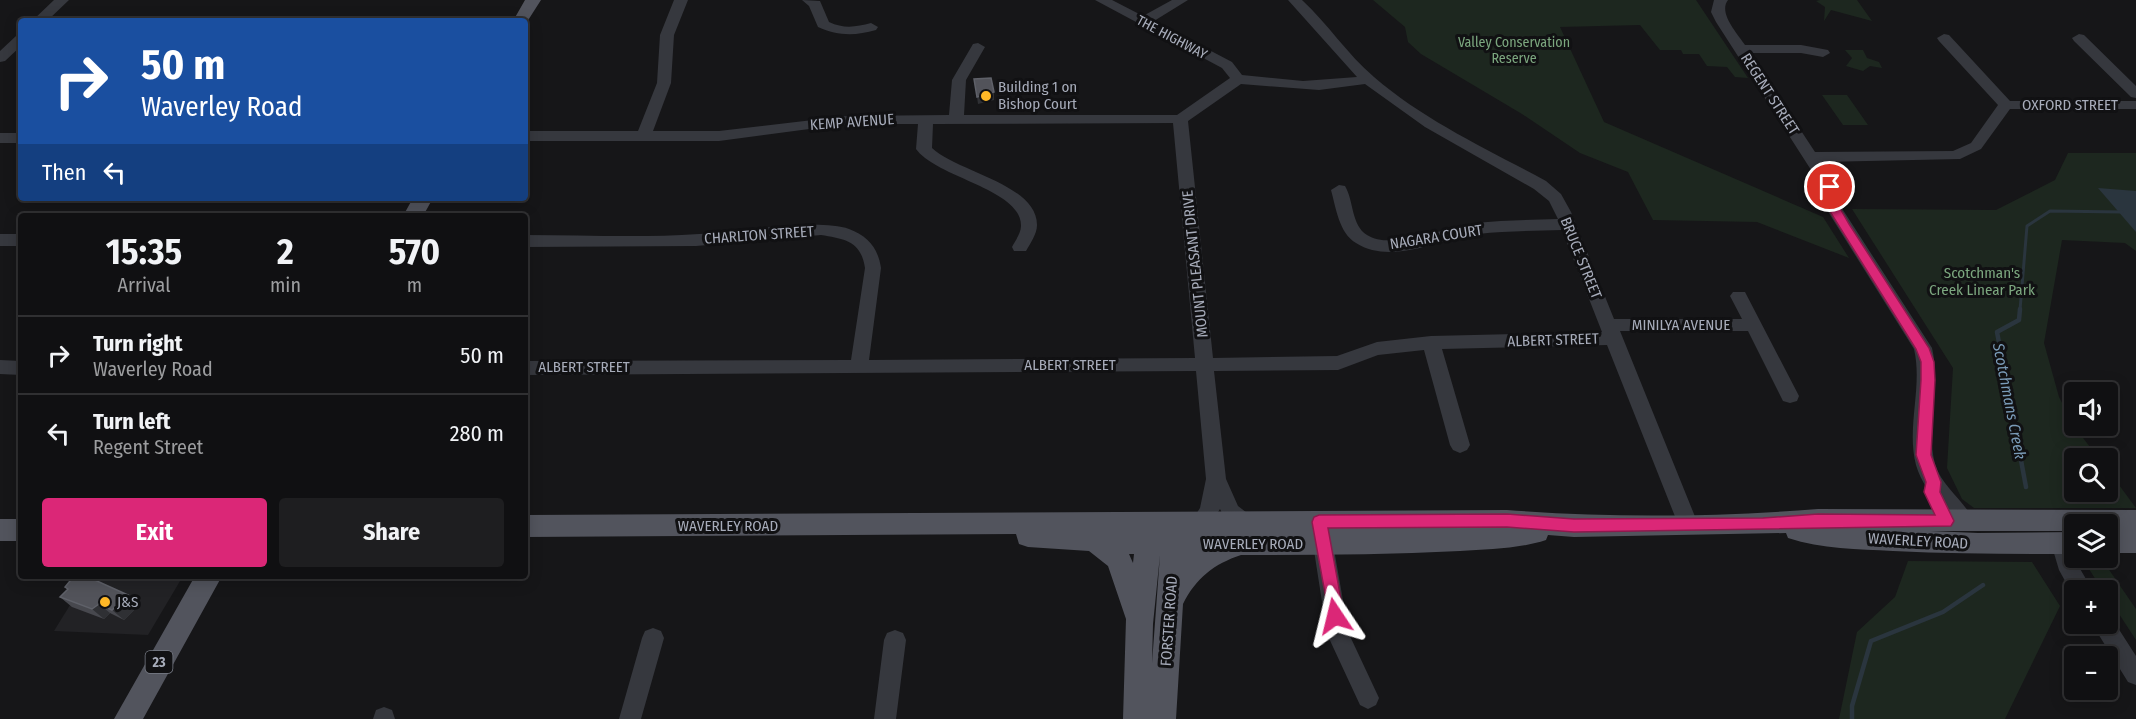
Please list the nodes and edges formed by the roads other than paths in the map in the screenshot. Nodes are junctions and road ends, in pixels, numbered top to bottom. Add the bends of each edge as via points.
1 (62, 0) edge
2 (533, 0) edge
3 (681, 0) edge
4 (809, 0) edge
5 (1102, 0) edge
6 (1181, 0) edge
7 (1294, 0) edge
8 (1721, 0) edge
9 (42, 18) edge
10 (523, 18) edge
11 (1143, 22) junction
12 (871, 27) dead end
13 (1944, 38) dead end
14 (2079, 38) dead end
15 (978, 47) dead end
16 (1741, 49) junction
17 (1823, 53) dead end
18 (1238, 79) junction
19 (1368, 79) junction
20 (2136, 94) edge
21 (2006, 105) junction
22 (2136, 105) edge
23 (926, 118) junction
24 (956, 118) junction
25 (1180, 119) junction
26 (644, 135) junction
27 (528, 136) edge
28 (0, 138) edge
29 (18, 138) edge
30 (1810, 157) junction
31 (1339, 190) dead end
32 (1567, 224) junction
33 (0, 240) edge
34 (18, 240) edge
35 (528, 241) edge
36 (1020, 247) dead end
37 (1739, 296) dead end
38 (1754, 325) junction
39 (1610, 332) junction
40 (1431, 343) junction
41 (1205, 365) junction
42 (860, 367) junction
43 (0, 368) edge
44 (18, 368) edge
45 (528, 368) edge
46 (1790, 396) dead end
47 (1460, 445) dead end
48 (1216, 479) junction
49 (2136, 521) edge
50 (1201, 522) junction
51 (1688, 524) junction
52 (930, 525) junction
53 (528, 526) edge
54 (0, 530) edge
55 (18, 530) edge
56 (1162, 533) junction
57 (1245, 533) junction
58 (1321, 533) junction
59 (1963, 533) junction
60 (1095, 541) junction
61 (2118, 542) edge
62 (2136, 542) edge
63 (2058, 543) edge
64 (194, 579) edge
65 (207, 579) edge
66 (221, 579) edge
67 (2075, 580) edge
68 (1169, 604) junction
69 (191, 605) junction
70 (1139, 624) junction
71 (2109, 634) edge
72 (653, 638) dead end
73 (895, 640) dead end
74 (2136, 675) edge
75 (1368, 698) dead end
76 (128, 719) edge
77 (630, 719) edge
78 (885, 719) edge
79 (1137, 719) edge
80 (1162, 719) edge

1 - 9 street
2 - 10 main road
3 - 26 street via 667,35 664,83
4 - 12 street via 815,4 823,24 833,29 847,32
5 - 11 street, THE HIGHWAY
6 - 11 street
7 - 19 street, BRUCE STREET
8 - 16 street, REGENT STREET via 1718,12
11 - 18 street, THE HIGHWAY via 1227,65
13 - 21 street
14 - 20 street
15 - 24 street via 959,80
16 - 17 street
16 - 30 street, REGENT STREET
18 - 19 street via 1287,86
18 - 25 street
19 - 32 street, BRUCE STREET via 1421,118 1540,186 1555,198
21 - 22 street, OXFORD STREET
21 - 30 street, OXFORD STREET via 1976,146 1955,156
23 - 24 street, KEMP AVENUE
23 - 26 street, KEMP AVENUE via 847,120 719,136
23 - 36 street via 924,149 934,159 993,186 1026,213 1029,224
24 - 25 street, KEMP AVENUE
25 - 41 street, MOUNT PLEASANT DRIVE
26 - 27 street, KEMP AVENUE
28 - 29 street
30 - 59 street, REGENT STREET via 1830,187 1835,210 1923,348 1928,380 1924,455 1934,482 1932,492
31 - 32 street, NAGARA COURT via 1354,231 1363,241 1383,246 1466,230
32 - 39 street, BRUCE STREET
33 - 34 street
35 - 42 street, CHARLTON STREET via 696,240 821,230 844,233 860,241 871,254 873,268
37 - 38 street
38 - 39 street, MINILYA AVENUE
38 - 46 street
39 - 40 street, ALBERT STREET
39 - 51 street, BRUCE STREET
40 - 41 street, ALBERT STREET via 1377,349 1338,363
40 - 47 street
41 - 42 street, ALBERT STREET
41 - 48 street, MOUNT PLEASANT DRIVE
42 - 45 street, ALBERT STREET
43 - 44 street
48 - 50 street, MOUNT PLEASANT DRIVE via 1209,511
48 - 57 street, MOUNT PLEASANT DRIVE via 1230,512
49 - 59 main road, WAVERLEY ROAD
50 - 56 main road, WAVERLEY ROAD
50 - 57 main road, WAVERLEY ROAD
51 - 58 main road, WAVERLEY ROAD via 1574,526 1503,537 1426,542
51 - 59 main road, WAVERLEY ROAD via 1763,524 1832,537
52 - 53 main road, WAVERLEY ROAD
52 - 56 main road, WAVERLEY ROAD
52 - 60 main road, WAVERLEY ROAD
54 - 55 main road
56 - 57 main road, WAVERLEY ROAD
56 - 60 main road, WAVERLEY ROAD
56 - 68 main road, FORSTER ROAD
56 - 70 main road, FORSTER ROAD
57 - 58 main road, WAVERLEY ROAD
57 - 68 main road via 1192,567 1180,580
58 - 75 street via 1338,634
59 - 63 main road, WAVERLEY ROAD
60 - 70 main road via 1119,560
61 - 62 main road
63 - 67 street
64 - 69 main road
65 - 69 main road, 23
66 - 69 main road
68 - 80 main road, FORSTER ROAD
69 - 76 main road, 23
70 - 79 main road, FORSTER ROAD
71 - 74 street
72 - 77 street
73 - 78 street

